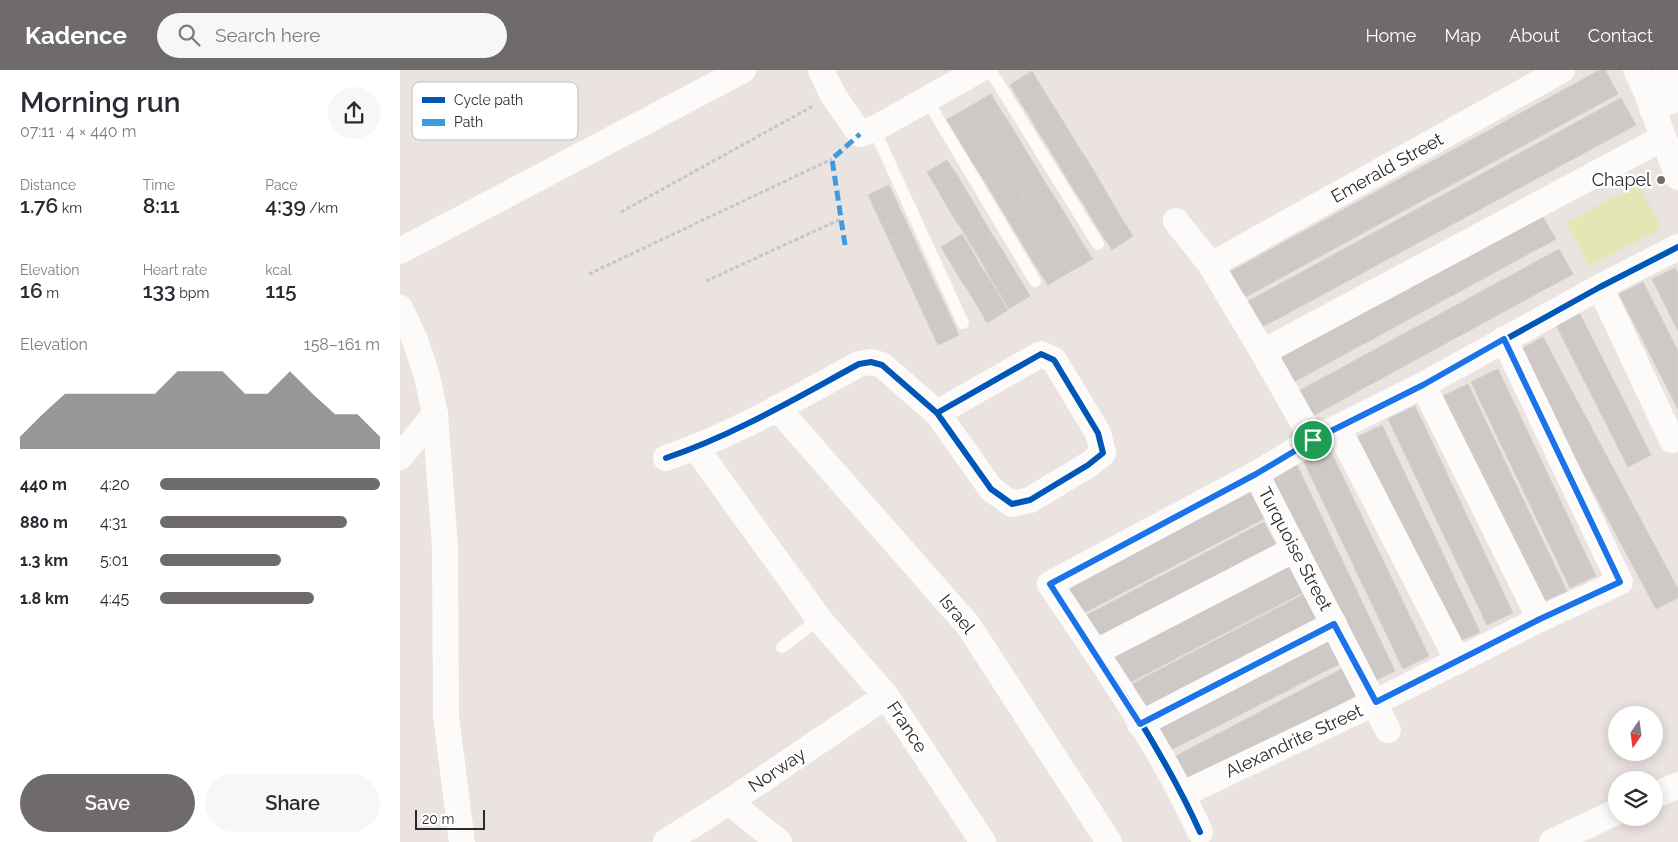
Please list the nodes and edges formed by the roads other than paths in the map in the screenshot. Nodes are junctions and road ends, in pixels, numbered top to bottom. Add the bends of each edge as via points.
1 (821, 70) edge
2 (979, 70) edge
3 (990, 70) edge
4 (1562, 70) edge
5 (729, 73) edge
6 (1678, 74) edge
7 (1644, 89) edge
8 (1678, 98) edge
9 (927, 100) junction
10 (874, 129) junction
11 (1663, 138) junction
12 (1678, 177) edge
13 (1176, 222) dead end
14 (1098, 244) dead end
15 (1678, 247) edge
16 (400, 251) edge
17 (1211, 265) junction
18 (1035, 281) dead end
19 (1600, 287) junction
20 (400, 308) edge
21 (963, 323) dead end
22 (1504, 339) junction
23 (1263, 352) junction
24 (1423, 385) junction
25 (777, 408) junction
26 (937, 413) junction
27 (436, 414) junction
28 (1338, 428) junction
29 (1313, 440) junction
30 (1672, 440) dead end
31 (696, 448) junction
32 (400, 457) edge
33 (666, 458) dead end
34 (1256, 474) junction
35 (1295, 549) junction
36 (819, 619) junction
37 (1540, 619) junction
38 (1334, 624) junction
39 (782, 647) dead end
40 (1096, 652) junction
41 (1458, 661) junction
42 (886, 696) junction
43 (1376, 702) junction
44 (1140, 724) junction
45 (1388, 730) dead end
46 (1678, 785) edge
47 (1663, 792) edge
48 (1183, 794) junction
49 (730, 802) junction
50 (1608, 816) edge
51 (1200, 832) dead end
52 (462, 842) edge
53 (666, 842) edge
54 (779, 842) edge
55 (984, 842) edge
56 (1109, 842) edge
57 (1552, 842) edge

1 - 10 street via 833,95 860,134
2 - 9 street
3 - 14 lane
4 - 17 street, Emerald Street
5 - 16 street
6 - 7 street
7 - 8 street
7 - 11 street
9 - 10 street
9 - 18 lane
10 - 21 lane
11 - 12 street
11 - 23 street
13 - 17 street
15 - 19 street
17 - 23 street
19 - 22 street
19 - 30 street
20 - 27 street via 415,340
22 - 24 street
22 - 37 street, Alexandrite Street via 1620,582
23 - 29 street
24 - 28 street
24 - 37 street
25 - 26 street via 859,364 871,362 882,365
25 - 31 street
25 - 56 street, Israel via 968,625
26 - 26 street via 991,489 1012,504 1030,500 1103,453 1098,433 1054,360 1041,354
27 - 32 street
27 - 52 street via 445,547 446,715
28 - 29 street
28 - 41 street
29 - 34 street
31 - 33 street
31 - 36 street, France
34 - 35 street, Turquoise Street
34 - 40 street via 1050,584
35 - 38 street, Turquoise Street
35 - 40 street
36 - 39 lane
36 - 42 street, France
37 - 41 street, Alexandrite Street
38 - 43 street, Turquoise Street
38 - 44 street
40 - 44 street
41 - 43 street, Alexandrite Street
42 - 49 street, Norway
42 - 55 street, France
43 - 45 street, Turquoise Street
43 - 48 street, Alexandrite Street
44 - 48 street
46 - 47 street
48 - 51 street
49 - 53 street, Norway
49 - 54 street
50 - 57 street

